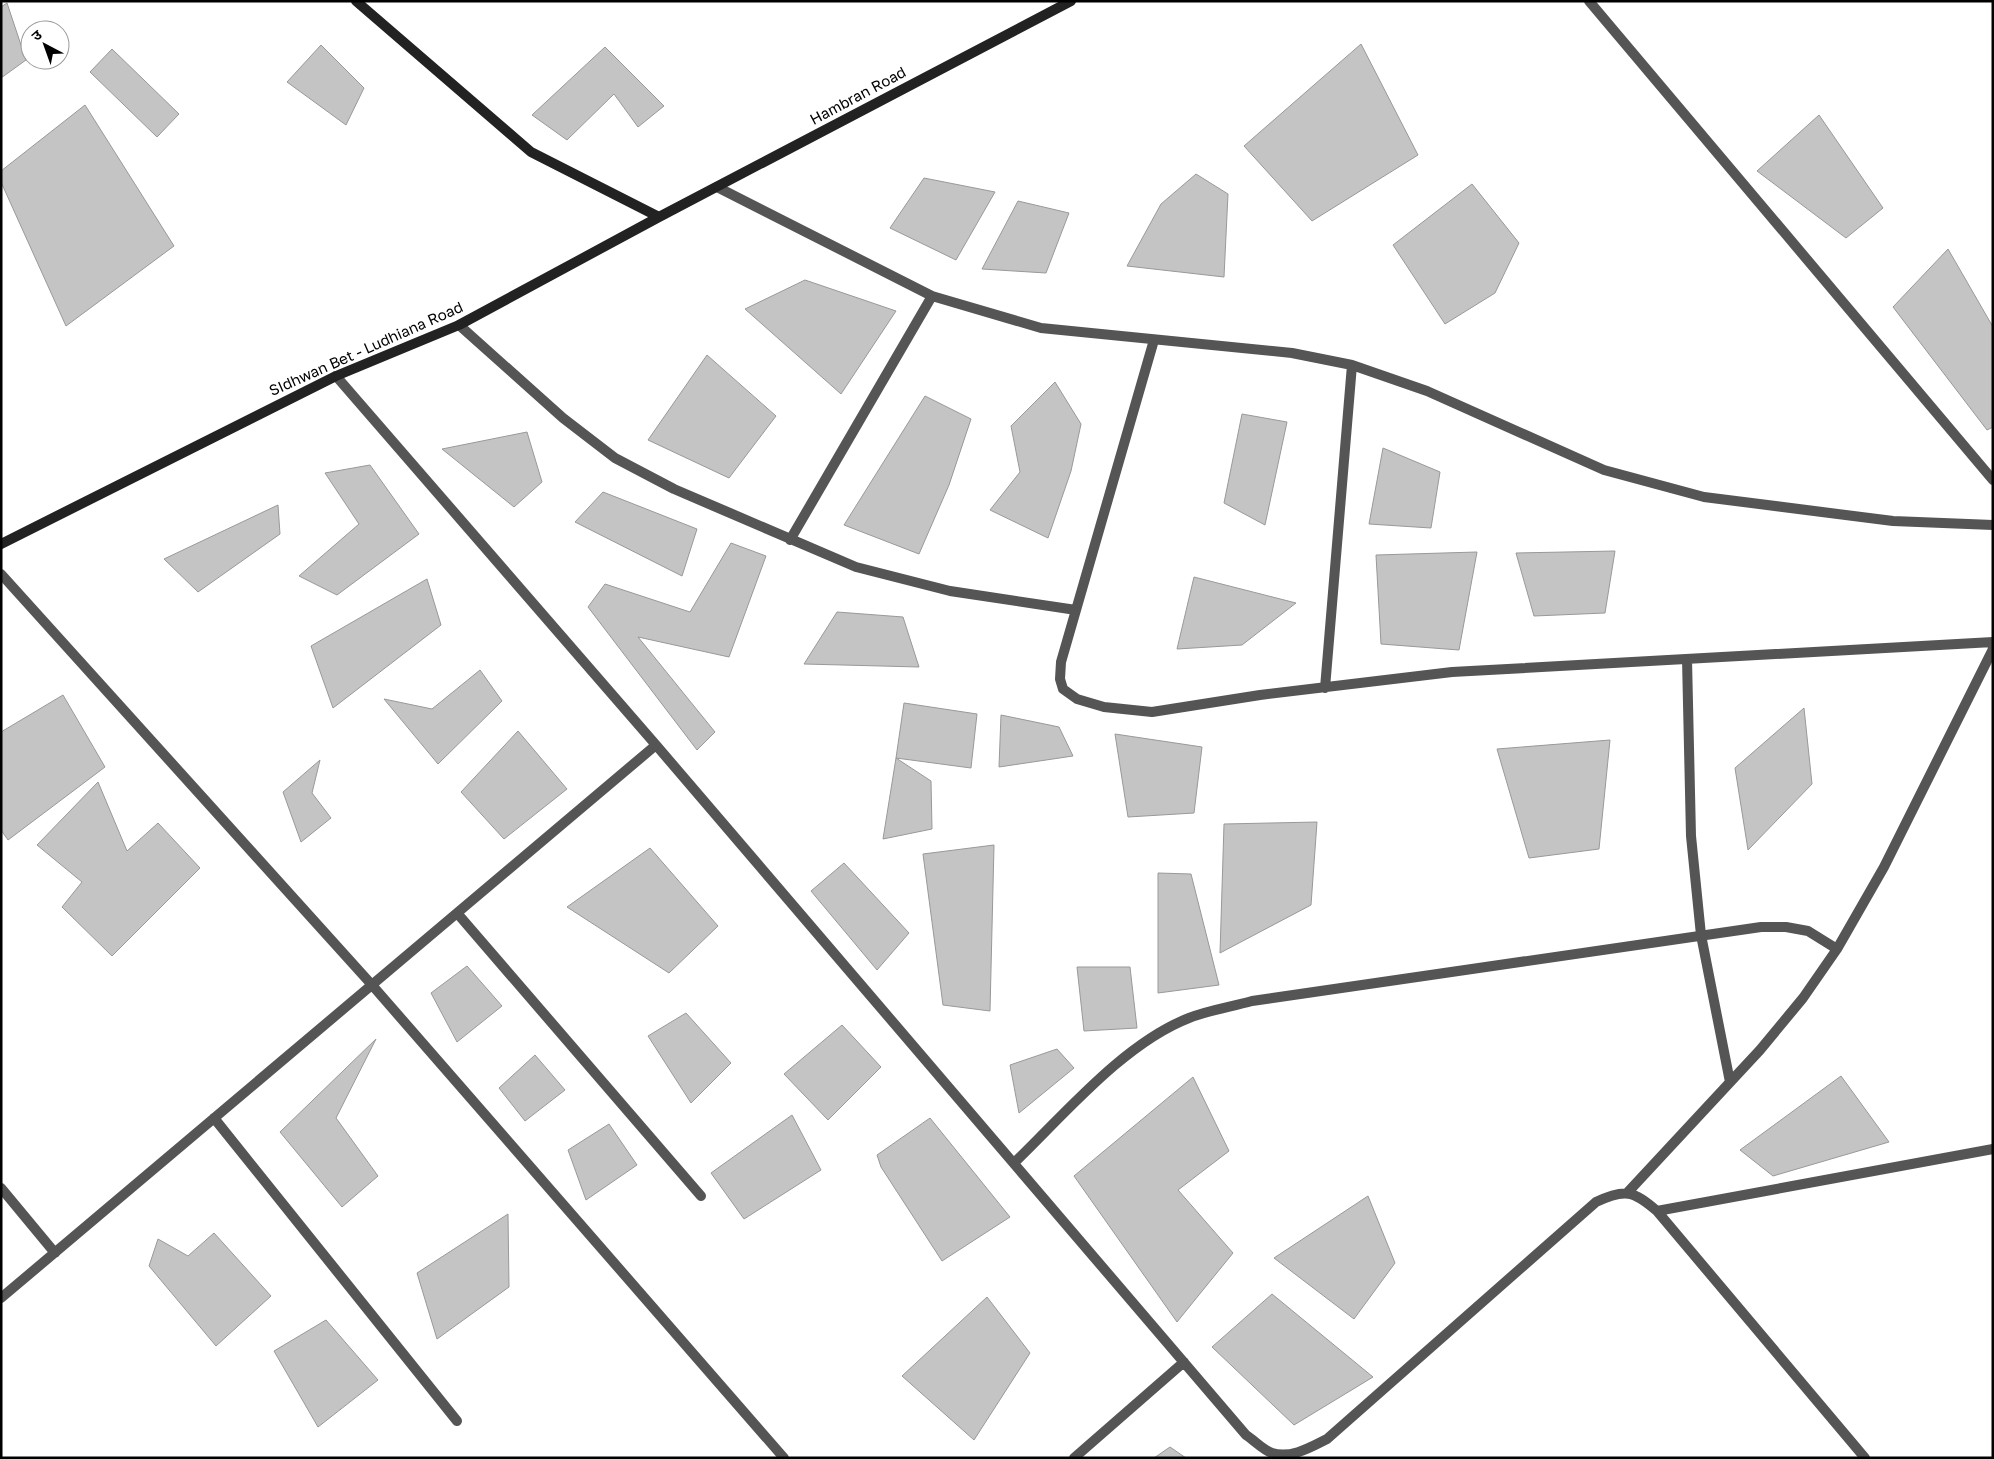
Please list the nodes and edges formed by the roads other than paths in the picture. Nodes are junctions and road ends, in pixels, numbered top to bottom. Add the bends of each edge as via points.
1 (356, 1) edge
2 (1071, 1) edge
3 (1589, 1) edge
4 (717, 188) junction
5 (659, 218) junction
6 (932, 296) junction
7 (459, 325) junction
8 (1154, 340) junction
9 (1352, 365) junction
10 (336, 376) junction
11 (1993, 480) edge
12 (1993, 525) edge
13 (790, 540) junction
14 (1, 544) edge
15 (1, 574) edge
16 (1076, 610) junction
17 (1993, 642) edge
18 (1993, 649) edge
19 (1688, 659) junction
20 (1325, 688) junction
21 (656, 745) junction
22 (457, 913) junction
23 (1700, 935) junction
24 (1837, 949) junction
25 (372, 985) junction
26 (1730, 1082) junction
27 (214, 1118) junction
28 (1993, 1149) edge
29 (1014, 1163) junction
30 (1, 1188) edge
31 (1628, 1192) junction
32 (701, 1196) dead end
33 (1656, 1211) junction
34 (55, 1253) junction
35 (1, 1298) edge
36 (1184, 1362) junction
37 (457, 1421) dead end
38 (784, 1458) edge
39 (1074, 1458) edge
40 (1865, 1458) edge

1 - 5 main road via 531,152
2 - 4 main road, Hambran Road
3 - 11 street
4 - 5 main road, Hambran Road
4 - 6 street
5 - 7 main road, SIdhwan Bet - Ludhiana Road
6 - 8 street via 1041,328
6 - 13 street
7 - 10 main road, SIdhwan Bet - Ludhiana Road
7 - 13 street via 563,418 615,458 674,489
8 - 9 street via 1292,352
8 - 16 street
9 - 12 street via 1427,391 1604,470 1704,497 1893,521
9 - 20 street
10 - 14 main road, SIdhwan Bet - Ludhiana Road
10 - 21 street
13 - 16 street via 856,567 950,591
15 - 25 street
16 - 20 street via 1061,662 1060,679 1068,695 1087,703 1152,712
17 - 19 street
18 - 24 street via 1884,867
19 - 20 street via 1452,672
19 - 23 street via 1691,836
21 - 22 street
21 - 29 street
22 - 25 street
22 - 32 street
23 - 24 street via 1786,927 1808,931
23 - 26 street
23 - 29 street via 1252,1001 1189,1018 1141,1043
24 - 26 street via 1804,998
25 - 27 street
25 - 38 street
26 - 31 street
27 - 34 street
27 - 37 street
28 - 33 street
29 - 36 street
30 - 34 street
31 - 33 street via 1640,1197
31 - 36 street via 1612,1194 1596,1202 1327,1439 1302,1452 1272,1453 1246,1435
33 - 40 street
34 - 35 street
36 - 39 street

